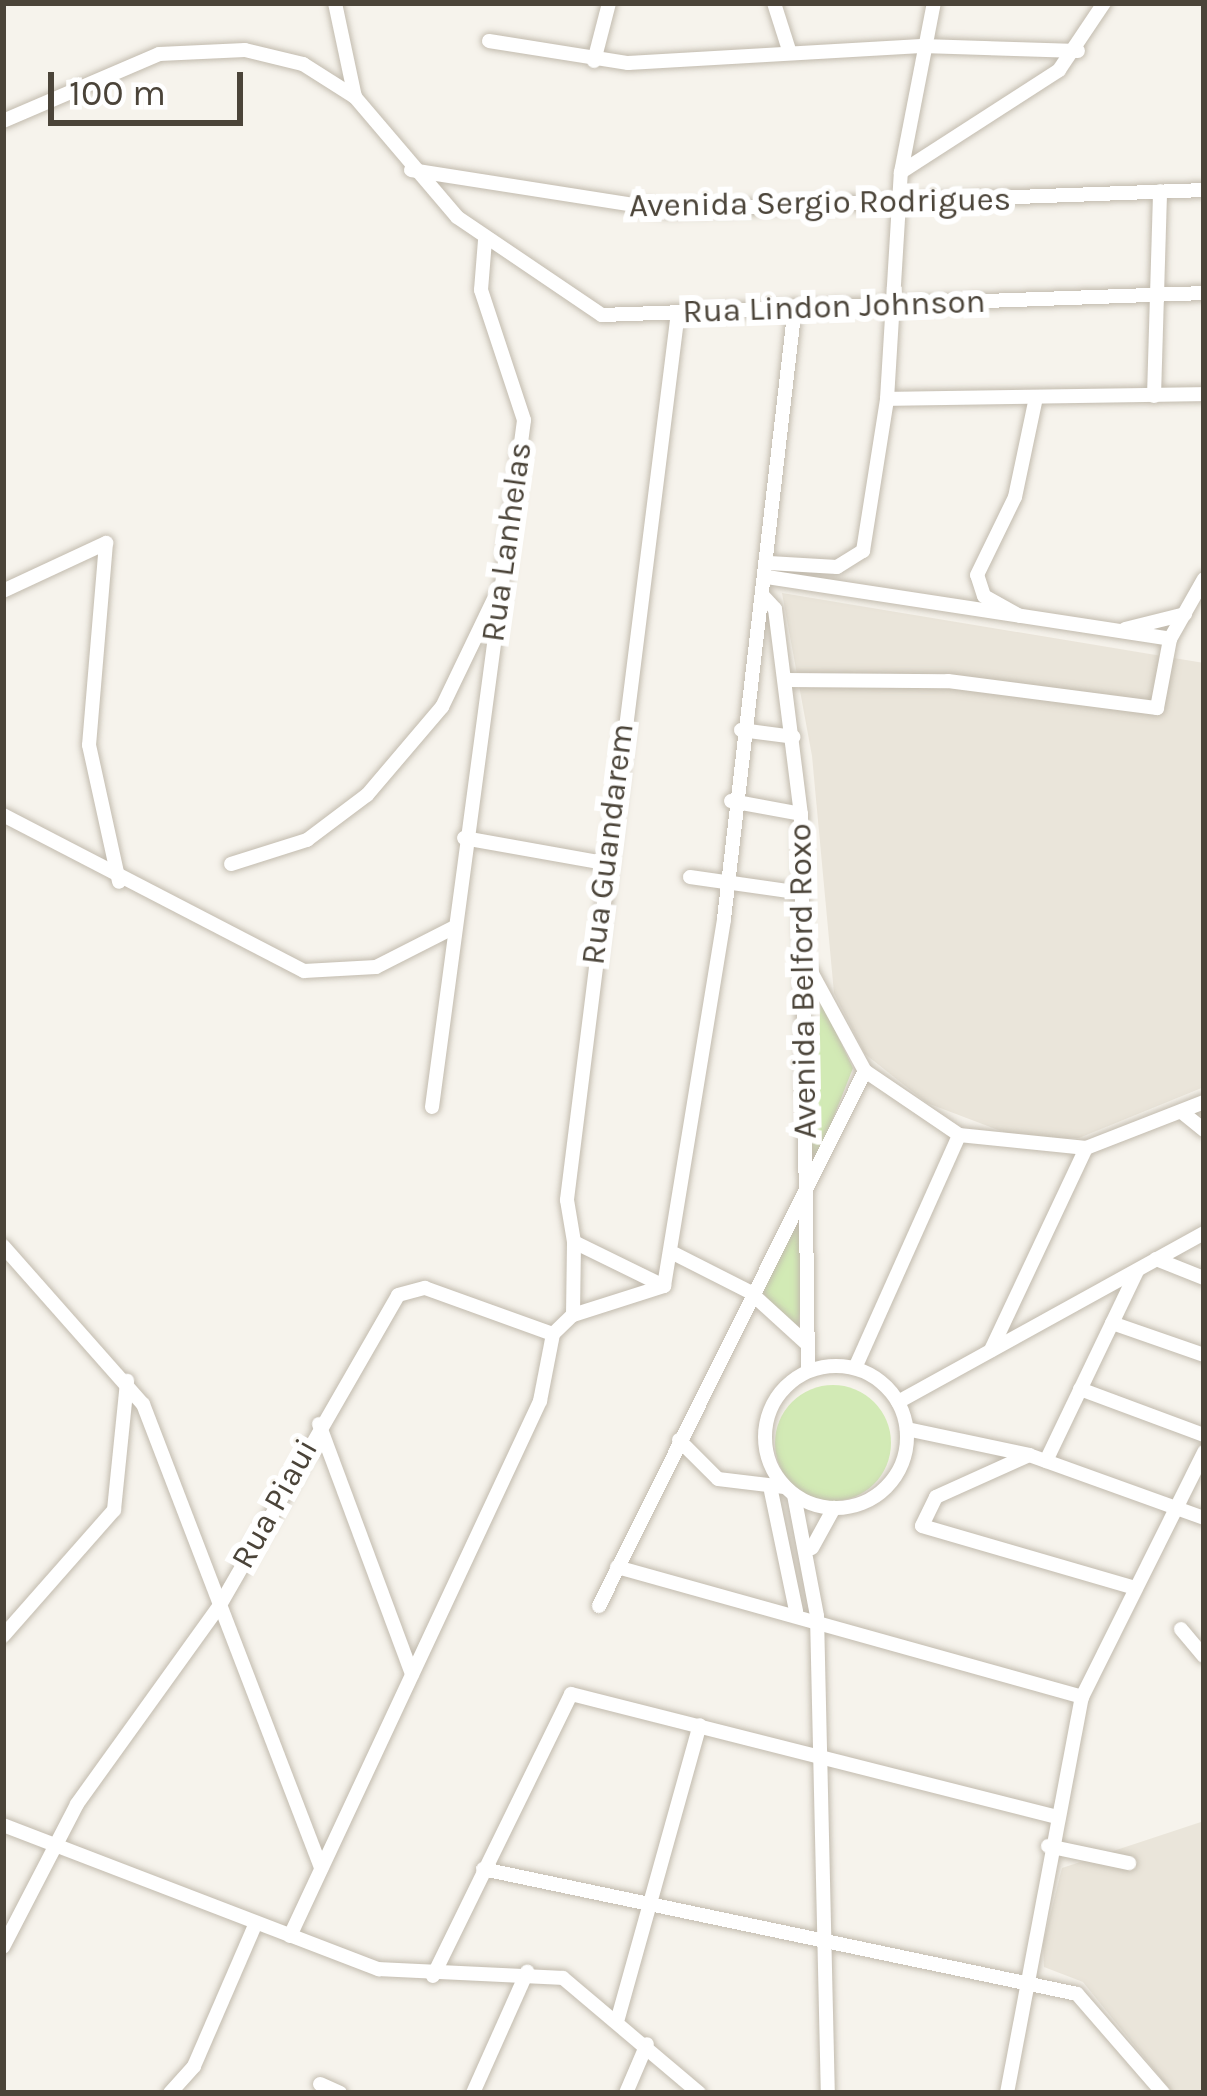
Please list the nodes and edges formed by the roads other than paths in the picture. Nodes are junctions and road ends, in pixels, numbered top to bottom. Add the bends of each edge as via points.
1 (335, 3) edge
2 (609, 3) edge
3 (774, 3) edge
4 (934, 3) edge
5 (1104, 3) edge
6 (489, 41) dead end
7 (922, 46) junction
8 (788, 50) junction
9 (1078, 51) junction
10 (594, 61) junction
11 (356, 97) junction
12 (3, 121) edge
13 (411, 170) junction
14 (901, 172) junction
15 (1204, 190) edge
16 (1160, 191) junction
17 (899, 205) junction
18 (485, 240) junction
19 (1204, 293) edge
20 (1158, 295) junction
21 (893, 304) junction
22 (795, 307) junction
23 (678, 312) junction
24 (1204, 394) edge
25 (1154, 396) junction
26 (1036, 397) junction
27 (887, 399) junction
28 (768, 570) junction
29 (1204, 579) edge
30 (3, 591) edge
31 (764, 597) junction
32 (494, 599) junction
33 (1185, 614) junction
34 (1029, 620) junction
35 (1119, 630) junction
36 (1170, 639) junction
37 (786, 680) junction
38 (741, 730) junction
39 (794, 737) junction
40 (731, 801) junction
41 (801, 814) junction
42 (3, 815) edge
43 (464, 838) junction
44 (605, 863) junction
45 (231, 864) dead end
46 (690, 877) dead end
47 (119, 882) junction
48 (724, 885) junction
49 (803, 892) junction
50 (453, 928) junction
51 (808, 964) junction
52 (865, 1071) junction
53 (1204, 1102) edge
54 (432, 1107) dead end
55 (1184, 1113) junction
56 (1204, 1130) edge
57 (959, 1135) junction
58 (1085, 1148) junction
59 (806, 1188) junction
60 (1204, 1233) edge
61 (574, 1242) junction
62 (3, 1246) edge
63 (675, 1255) junction
64 (1156, 1259) junction
65 (1138, 1270) junction
66 (1204, 1278) edge
67 (664, 1286) junction
68 (750, 1292) junction
69 (573, 1316) junction
70 (1112, 1323) junction
71 (554, 1334) junction
72 (807, 1344) junction
73 (991, 1351) junction
74 (1204, 1355) edge
75 (855, 1368) junction
76 (808, 1372) junction
77 (127, 1381) junction
78 (1080, 1389) junction
79 (898, 1402) junction
80 (319, 1424) junction
81 (907, 1429) junction
82 (1204, 1435) edge
83 (679, 1440) junction
84 (1204, 1452) edge
85 (1029, 1455) junction
86 (1046, 1461) junction
87 (783, 1491) junction
88 (834, 1508) junction
89 (1177, 1508) junction
90 (1204, 1518) edge
91 (812, 1548) junction
92 (617, 1567) junction
93 (1135, 1588) junction
94 (220, 1605) junction
95 (599, 1606) dead end
96 (796, 1611) junction
97 (818, 1616) junction
98 (1181, 1629) dead end
99 (3, 1636) edge
100 (1204, 1656) edge
101 (412, 1674) junction
102 (1082, 1697) junction
103 (700, 1725) junction
104 (821, 1755) junction
105 (1054, 1816) junction
106 (3, 1825) edge
107 (53, 1844) junction
108 (1048, 1846) junction
109 (1129, 1863) dead end
110 (321, 1867) junction
111 (483, 1869) junction
112 (652, 1908) junction
113 (256, 1923) junction
114 (290, 1936) junction
115 (820, 1944) junction
116 (3, 1947) edge
117 (527, 1972) junction
118 (433, 1976) junction
119 (1024, 1982) junction
120 (618, 2018) junction
121 (647, 2044) junction
122 (320, 2084) dead end
123 (170, 2093) edge
124 (340, 2093) edge
125 (473, 2093) edge
126 (626, 2093) edge
127 (699, 2093) edge
128 (828, 2093) edge
129 (1007, 2093) edge
130 (1163, 2093) edge

1 - 11 street
2 - 10 street
3 - 8 street
4 - 7 street
5 - 9 street
6 - 10 street
7 - 8 street
7 - 9 street
7 - 14 street
8 - 10 street
9 - 14 street
11 - 12 street via 302,64 173,51
11 - 13 street
13 - 17 street, Avenida Sergio Rodrigues via 631,209
13 - 18 street
14 - 17 street
15 - 16 street, Avenida Sergio Rodrigues
16 - 17 street, Avenida Sergio Rodrigues
16 - 20 street
17 - 21 street
18 - 23 street, Rua Lindon Johnson via 602,315
18 - 32 street, Rua Lanhelas via 481,290 524,419
19 - 20 street, Rua Lindon Johnson
20 - 21 street, Rua Lindon Johnson
20 - 25 street
21 - 22 street, Rua Lindon Johnson
21 - 27 street
22 - 23 street, Rua Lindon Johnson
22 - 28 street
23 - 44 street, Rua Guandarem
24 - 25 street
25 - 26 street
26 - 27 street
26 - 34 street via 1015,497 978,587
27 - 28 street via 857,559
28 - 31 street
28 - 34 street
29 - 33 street
30 - 47 street via 106,543 89,745
31 - 37 street, Avenida Belford Roxo
31 - 38 street
32 - 43 street, Rua Lanhelas
32 - 45 street via 442,707 367,794 307,840
33 - 35 street
33 - 36 street
34 - 35 street
35 - 36 street
36 - 37 street via 1157,709 948,681
37 - 39 street, Avenida Belford Roxo
38 - 39 street
38 - 40 street
39 - 41 street, Avenida Belford Roxo
40 - 41 street
40 - 48 street
41 - 49 street, Avenida Belford Roxo
42 - 47 street
43 - 44 street
43 - 50 street, Rua Lanhelas
44 - 61 street, Rua Guandarem via 568,1172
46 - 48 street
47 - 50 street via 304,971 376,967
48 - 49 street
48 - 63 street
49 - 51 street, Avenida Belford Roxo
50 - 54 street, Rua Lanhelas
51 - 52 street
51 - 59 street, Avenida Belford Roxo
52 - 57 street
52 - 59 street
53 - 55 street
55 - 56 street
55 - 58 street
57 - 58 street
57 - 75 street
58 - 73 street
59 - 68 street
59 - 72 street, Avenida Belford Roxo
60 - 64 street
61 - 67 street
61 - 69 street
62 - 77 street
63 - 67 street
63 - 68 street
64 - 65 street
64 - 66 street
65 - 70 street
65 - 73 street
67 - 69 street
68 - 72 street
68 - 83 street
69 - 71 street
70 - 74 street
70 - 78 street
71 - 80 street, Rua Piaui via 409,1289 388,1305
71 - 101 street via 540,1401
72 - 76 street, Avenida Belford Roxo
73 - 79 street
75 - 76 street
75 - 79 street
76 - 87 street via 767,1417 767,1457
77 - 94 street
77 - 99 street via 115,1510
78 - 82 street
78 - 86 street
79 - 81 street
80 - 94 street, Rua Piaui
80 - 101 street
81 - 85 street
81 - 88 street via 889,1484
83 - 87 street via 718,1479
83 - 92 street
84 - 89 street
85 - 86 street
85 - 93 street via 936,1497 922,1526
86 - 89 street
87 - 88 street
87 - 91 street
87 - 96 street
88 - 91 street
89 - 90 street
89 - 93 street
91 - 97 street
92 - 95 street
92 - 96 street
93 - 102 street
94 - 107 street, Rua Piaui
94 - 110 street
96 - 97 street
97 - 102 street
97 - 104 street
98 - 100 street
101 - 110 street
102 - 105 street
103 - 104 street
103 - 111 street via 566,1697
103 - 112 street
104 - 105 street
104 - 115 street
105 - 108 street
106 - 107 street
107 - 113 street
107 - 116 street, Rua Piaui
108 - 109 street
108 - 119 street
110 - 114 street
111 - 112 street
111 - 118 street
112 - 115 street
112 - 120 street
113 - 114 street
113 - 123 street via 194,2066
114 - 118 street
115 - 119 street
115 - 128 street
117 - 118 street
117 - 120 street via 563,1978
117 - 125 street
119 - 129 street
119 - 130 street via 1086,1997
120 - 121 street
121 - 126 street
121 - 127 street
122 - 124 street

